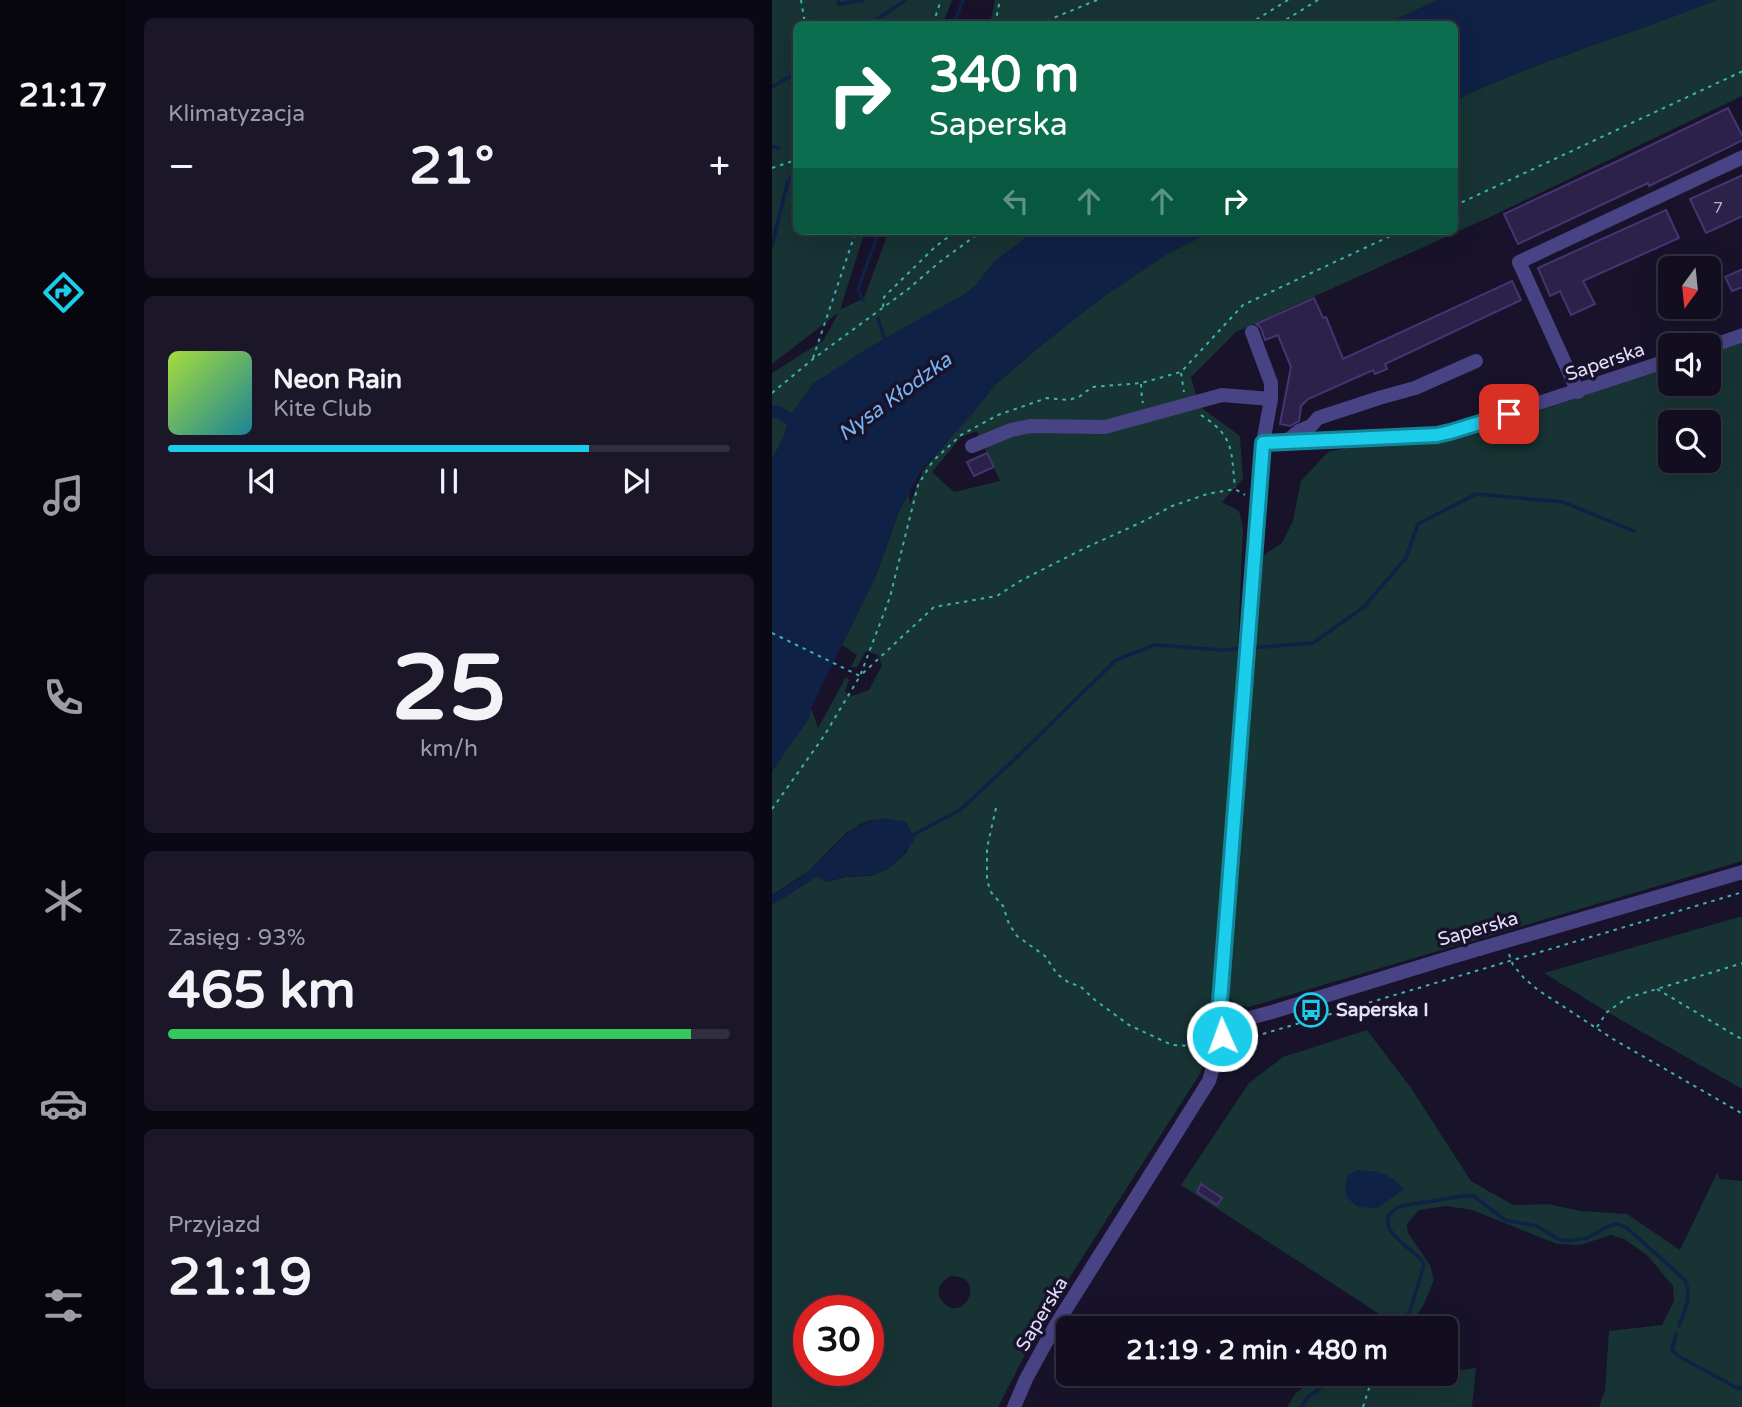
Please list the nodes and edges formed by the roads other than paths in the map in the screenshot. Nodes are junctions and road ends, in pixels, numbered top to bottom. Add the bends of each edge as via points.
1 (1742, 157) edge
2 (1252, 332) dead end
3 (1742, 335) edge
4 (1721, 342) edge
5 (1476, 361) dead end
6 (1658, 364) edge
7 (1578, 392) junction
8 (1271, 398) junction
9 (1287, 441) junction
10 (1263, 443) junction
11 (972, 446) dead end
12 (1742, 872) edge
13 (1226, 1022) junction
14 (1014, 1407) edge

1 - 7 street via 1519,262
2 - 8 street via 1271,383
3 - 4 street
5 - 9 street via 1415,388 1319,418
6 - 7 street, Saperska
7 - 9 street, Saperska via 1437,435
8 - 10 street, Saperska
8 - 11 street via 1222,396 1105,427 1030,426
9 - 10 street, Saperska
10 - 13 street, Saperska via 1220,1002
12 - 13 street, Saperska
13 - 14 street, Saperska via 1209,1081 1054,1328

